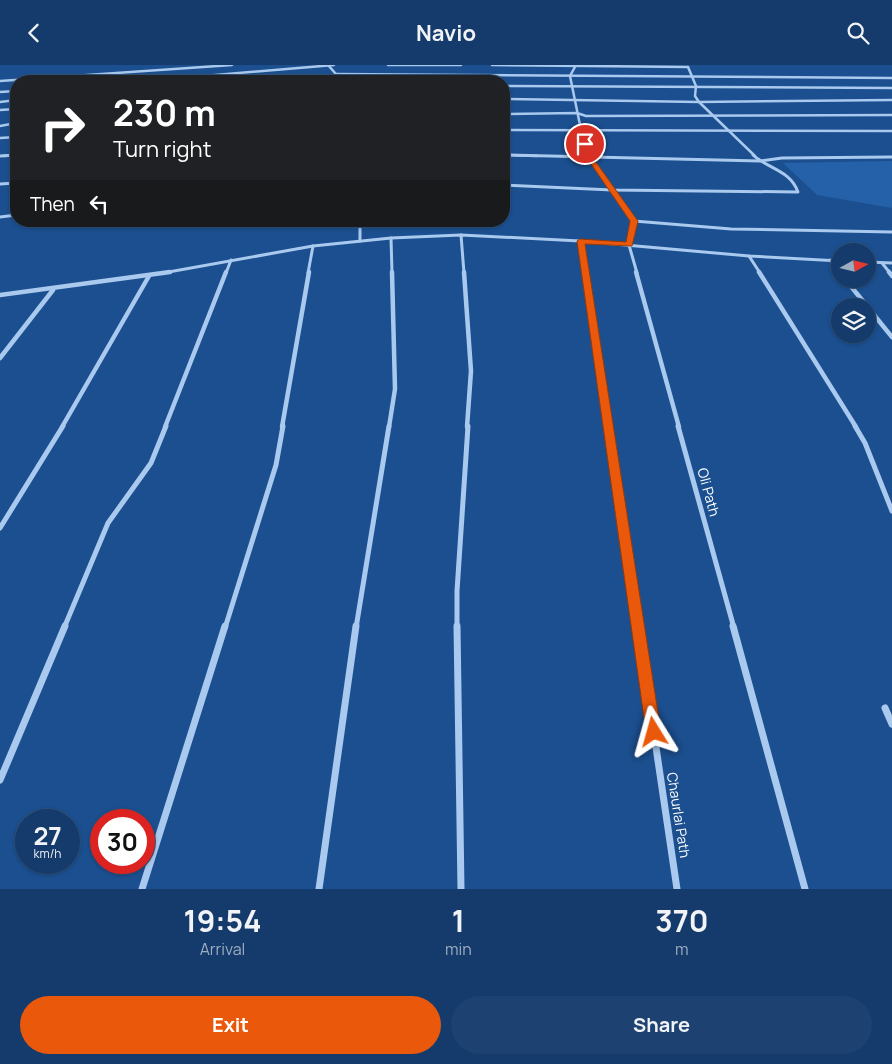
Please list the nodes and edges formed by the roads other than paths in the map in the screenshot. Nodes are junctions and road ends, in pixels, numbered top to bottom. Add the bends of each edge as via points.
1 (232, 65) edge
2 (329, 65) edge
3 (334, 65) edge
4 (388, 65) edge
5 (461, 65) edge
6 (492, 65) edge
7 (575, 66) edge
8 (689, 66) edge
9 (87, 75) edge
10 (214, 75) edge
11 (336, 75) joint
12 (570, 76) junction
13 (693, 76) junction
14 (892, 78) edge
15 (510, 87) edge
16 (572, 88) junction
17 (695, 88) junction
18 (892, 89) edge
19 (510, 99) edge
20 (575, 99) junction
21 (892, 100) edge
22 (699, 102) junction
23 (577, 113) junction
24 (510, 114) edge
25 (892, 115) edge
26 (716, 117) junction
27 (510, 130) edge
28 (580, 131) junction
29 (892, 131) edge
30 (732, 132) junction
31 (510, 155) edge
32 (892, 157) edge
33 (590, 158) junction
34 (760, 161) junction
35 (510, 185) edge
36 (612, 190) junction
37 (634, 221) junction
38 (360, 227) edge
39 (892, 232) edge
40 (461, 235) junction
41 (390, 238) junction
42 (360, 241) junction
43 (580, 241) junction
44 (629, 245) junction
45 (313, 246) junction
46 (749, 256) junction
47 (231, 260) junction
48 (830, 260) edge
49 (876, 263) edge
50 (882, 263) junction
51 (892, 263) edge
52 (149, 276) junction
53 (892, 276) edge
54 (852, 288) edge
55 (53, 289) junction
56 (0, 295) edge
57 (892, 337) edge
58 (0, 358) edge
59 (892, 511) edge
60 (0, 529) edge
61 (885, 707) dead end
62 (892, 725) edge
63 (0, 780) edge
64 (142, 889) edge
65 (320, 889) edge
66 (461, 889) edge
67 (677, 889) edge
68 (805, 889) edge

1 - 9 street
2 - 3 street
2 - 10 street
2 - 11 street
4 - 5 street
6 - 7 street
7 - 8 street
7 - 12 street
8 - 13 street
11 - 12 street
12 - 13 street
12 - 16 street
13 - 14 street
13 - 17 street
15 - 16 street
16 - 17 street
16 - 20 street
17 - 18 street
17 - 22 street
19 - 20 street
20 - 22 street
20 - 23 street
21 - 22 street
22 - 26 street
23 - 24 street
23 - 26 street via 586,116
23 - 28 street
25 - 26 street
26 - 30 street
27 - 28 street
28 - 30 street
28 - 33 street
29 - 30 street
30 - 34 street
31 - 33 street
32 - 34 street
33 - 34 street
33 - 36 street
34 - 36 street via 784,173 796,185 798,192
35 - 36 street
36 - 37 street
37 - 39 street via 674,226
37 - 44 street, Oli Path
38 - 42 street
40 - 41 street
40 - 43 street
40 - 66 street via 471,371 457,591
41 - 42 street
41 - 65 street via 395,389 347,684
42 - 45 street
43 - 44 street
43 - 67 street, Chaurlai Path
44 - 46 street
44 - 68 street, Oli Path
45 - 47 street
45 - 64 street via 276,465
46 - 48 street
46 - 59 street via 865,443
47 - 52 street
47 - 63 street via 151,463 108,523
49 - 50 street
50 - 51 street
50 - 53 street
52 - 55 street
52 - 60 street
54 - 57 street
55 - 56 street
55 - 58 street
61 - 62 street

